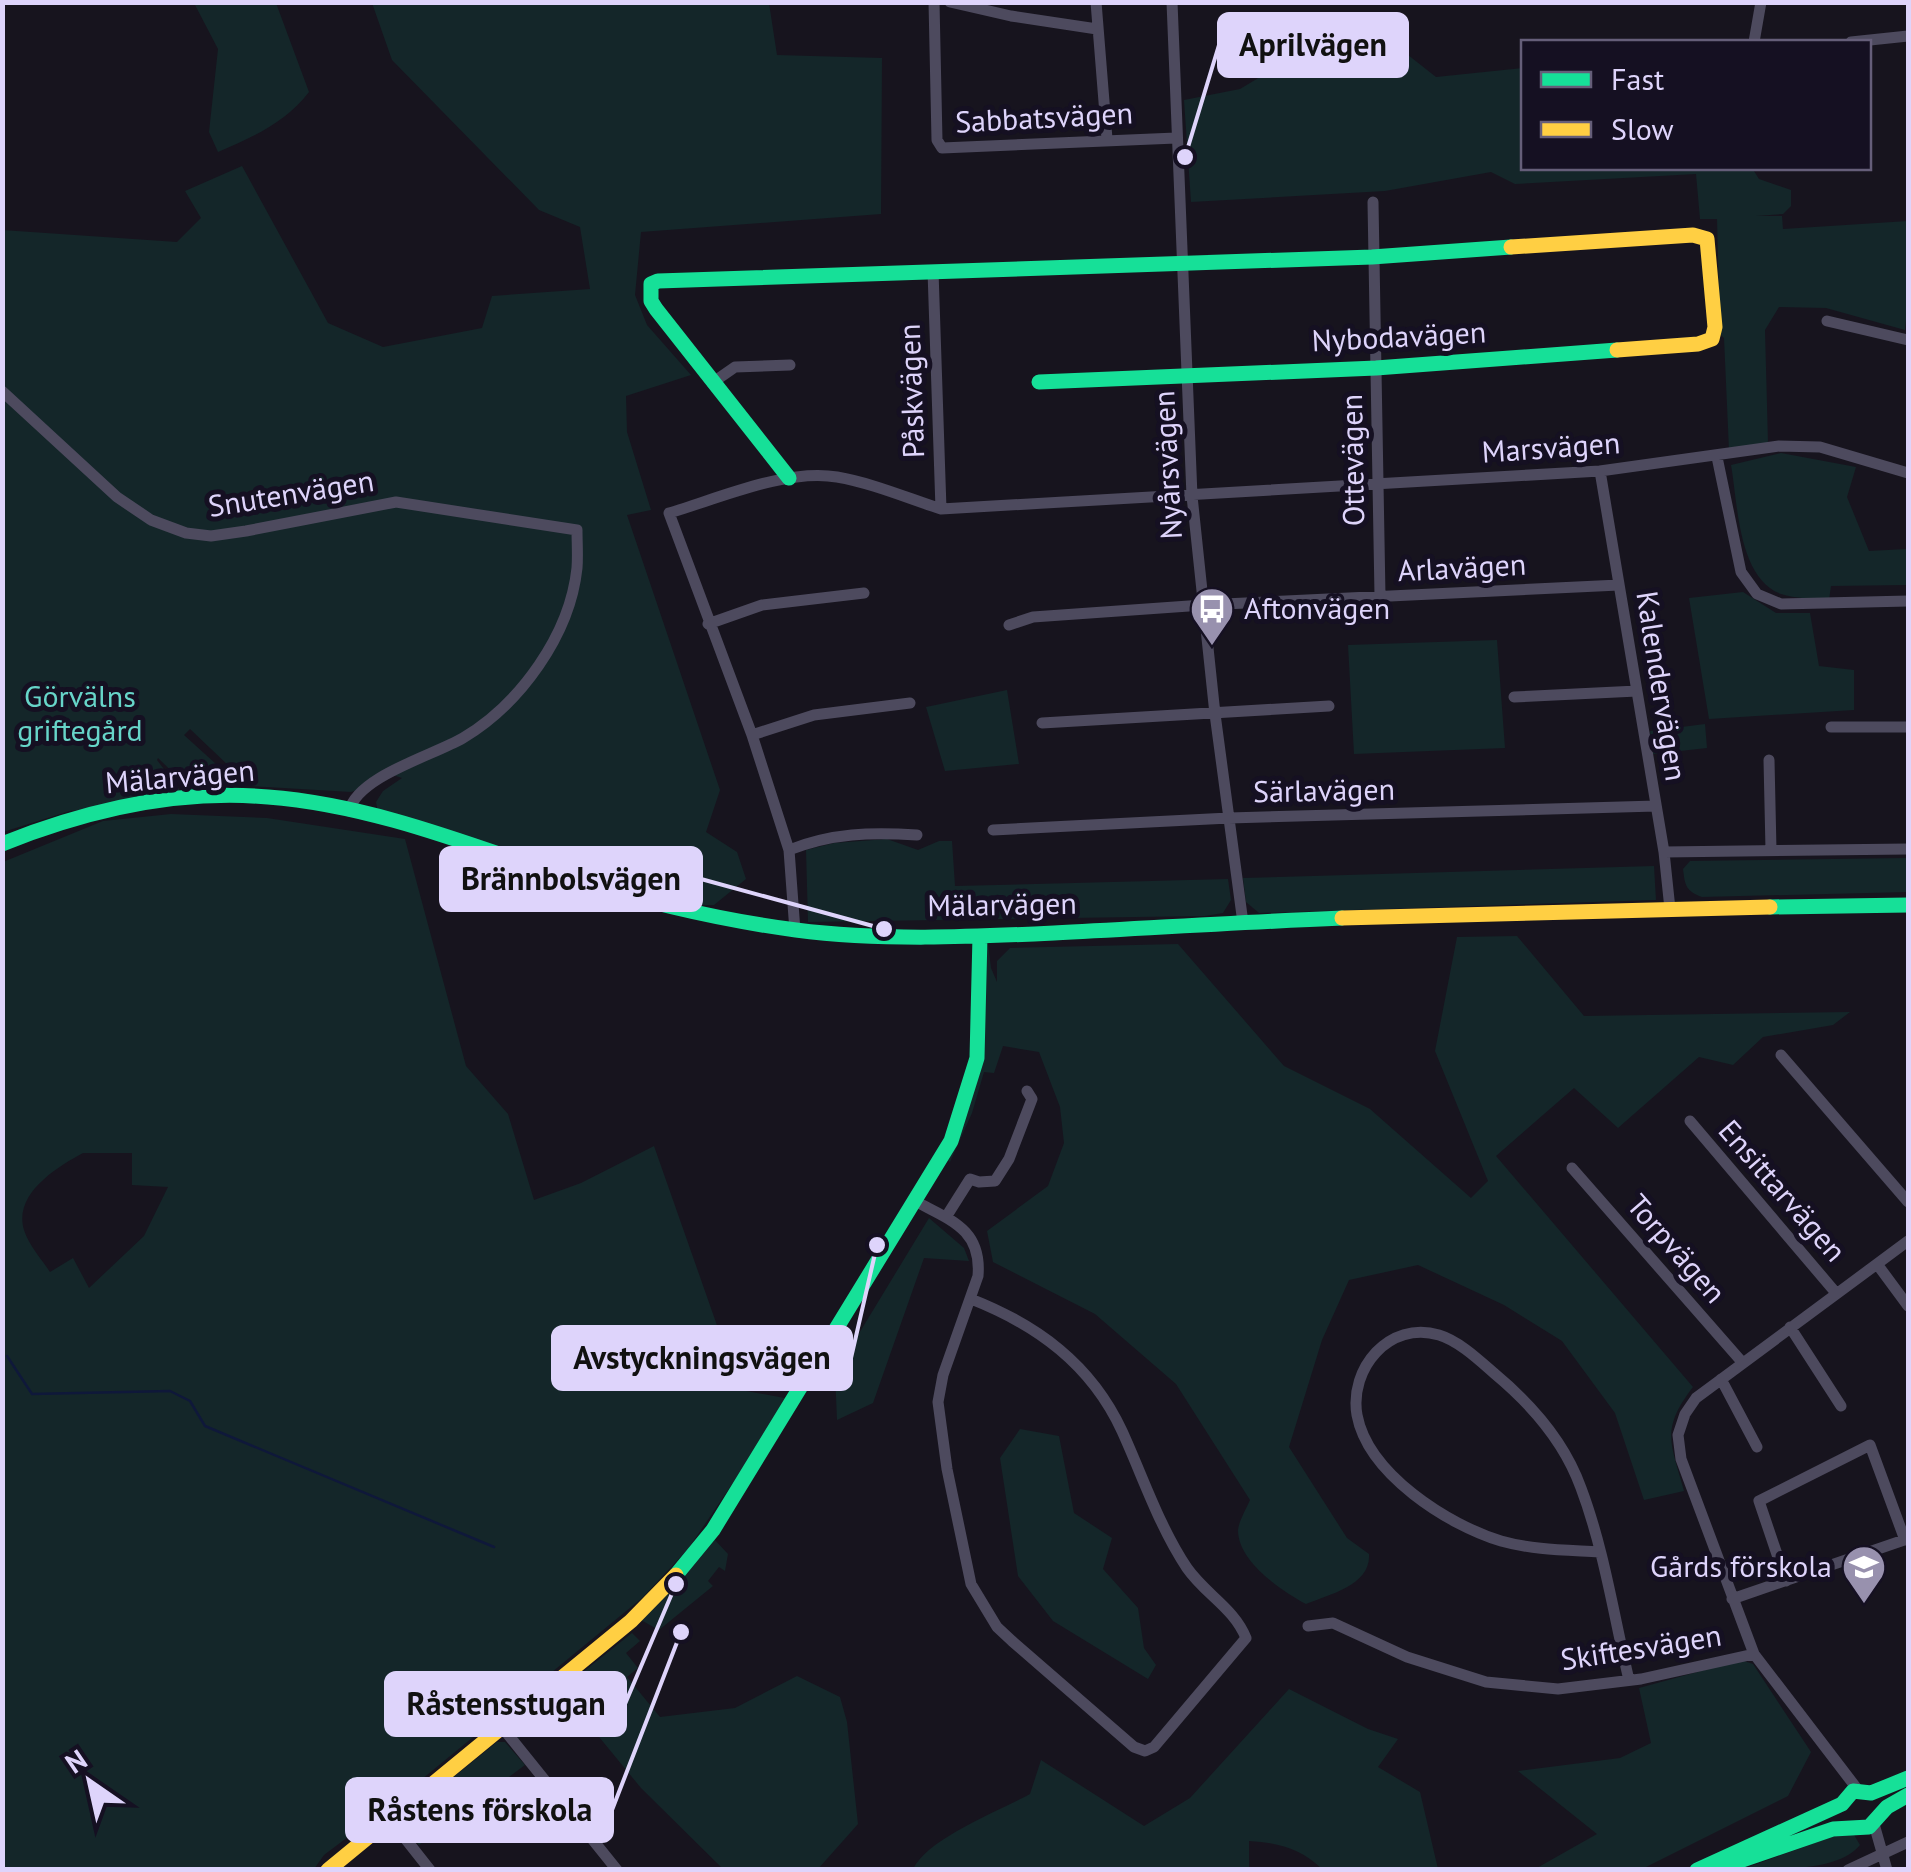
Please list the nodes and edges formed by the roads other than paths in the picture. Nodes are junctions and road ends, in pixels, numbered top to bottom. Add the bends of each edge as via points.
1 (934, 2) edge
2 (950, 2) edge
3 (1096, 2) edge
4 (1171, 2) edge
5 (1761, 2) edge
6 (1097, 28) junction
7 (1908, 36) edge
8 (1754, 40) edge
9 (1870, 40) edge
10 (1176, 138) junction
11 (1107, 139) junction
12 (1373, 202) dead end
13 (1372, 257) junction
14 (1184, 261) junction
15 (933, 271) junction
16 (1828, 320) dead end
17 (1908, 340) edge
18 (790, 365) dead end
19 (1376, 368) junction
20 (1187, 373) junction
21 (1040, 382) dead end
22 (712, 383) junction
23 (2, 391) edge
24 (1717, 456) junction
25 (1600, 471) junction
26 (1908, 473) edge
27 (789, 478) junction
28 (1379, 484) junction
29 (1192, 496) junction
30 (942, 509) junction
31 (1620, 585) junction
32 (864, 593) dead end
33 (1380, 596) junction
34 (1908, 601) edge
35 (1203, 605) junction
36 (708, 624) junction
37 (1009, 625) dead end
38 (1637, 691) junction
39 (1514, 696) dead end
40 (910, 703) dead end
41 (1329, 706) dead end
42 (1214, 714) junction
43 (1042, 723) dead end
44 (1831, 727) dead end
45 (1908, 727) edge
46 (752, 735) junction
47 (1770, 760) dead end
48 (1656, 806) junction
49 (348, 811) junction
50 (1230, 818) junction
51 (994, 830) dead end
52 (917, 835) dead end
53 (2, 844) edge
54 (1908, 849) edge
55 (789, 850) junction
56 (1771, 850) junction
57 (1664, 852) junction
58 (1908, 905) edge
59 (1670, 909) junction
60 (1242, 922) junction
61 (795, 931) junction
62 (980, 936) junction
63 (1781, 1055) dead end
64 (1028, 1091) dead end
65 (1690, 1122) dead end
66 (1572, 1168) dead end
67 (915, 1201) junction
68 (1908, 1202) edge
69 (946, 1217) junction
70 (1908, 1241) edge
71 (1877, 1264) junction
72 (1836, 1293) junction
73 (971, 1299) junction
74 (1908, 1306) edge
75 (1790, 1327) junction
76 (1742, 1362) junction
77 (1721, 1379) junction
78 (1841, 1406) dead end
79 (1757, 1446) dead end
80 (1906, 1540) edge
81 (1599, 1552) junction
82 (1786, 1581) junction
83 (1732, 1599) junction
84 (1308, 1626) dead end
85 (1754, 1654) junction
86 (1629, 1680) junction
87 (502, 1727) junction
88 (1908, 1778) edge
89 (1852, 1793) junction
90 (1908, 1795) edge
91 (389, 1818) junction
92 (1867, 1824) junction
93 (1908, 1842) edge
94 (1879, 1849) junction
95 (328, 1870) edge
96 (430, 1870) edge
97 (617, 1870) edge
98 (1698, 1870) edge
99 (1715, 1870) edge
100 (1848, 1870) edge
101 (1887, 1870) edge

1 - 11 street, Sabbatsvägen via 942,148
2 - 6 street
3 - 6 street
4 - 10 street, Nyårsvägen
5 - 8 street
6 - 11 street
7 - 9 street
10 - 11 street, Sabbatsvägen
10 - 14 street, Nyårsvägen
12 - 13 street, Ottevägen
13 - 14 street
13 - 19 street, Ottevägen
13 - 19 street, Nybodavägen via 1692,235 1710,246 1715,328 1712,339 1698,344
14 - 15 street
14 - 20 street, Nyårsvägen
15 - 22 street via 652,284 651,302
15 - 30 street, Påskvägen
16 - 17 street
18 - 22 street via 735,367
19 - 20 street, Nybodavägen
19 - 28 street, Ottevägen
20 - 21 street, Nybodavägen
20 - 29 street, Nyårsvägen
22 - 27 street
23 - 49 street, Snutenvägen via 117,497 186,533 246,531 396,502 577,530 566,612 526,682 467,736 361,790
24 - 25 street, Marsvägen
24 - 26 street, Marsvägen via 1820,447
24 - 34 street via 1741,572 1757,594 1781,604
25 - 28 street, Marsvägen
25 - 31 street, Kalendervägen
27 - 30 street via 838,477
27 - 36 street via 670,513
28 - 29 street, Marsvägen
28 - 33 street, Ottevägen
29 - 30 street, Marsvägen
29 - 35 street, Nyårsvägen
31 - 33 street, Arlavägen
31 - 38 street, Kalendervägen
32 - 36 street via 762,605
33 - 35 street, Arlavägen
35 - 37 street, Arlavägen
35 - 42 street, Nyårsvägen
36 - 46 street
38 - 39 street
38 - 48 street, Kalendervägen
40 - 46 street via 814,716
41 - 42 street
42 - 43 street
42 - 50 street, Nyårsvägen
44 - 45 street
46 - 55 street
47 - 56 street
48 - 50 street, Särlavägen
48 - 57 street, Kalendervägen
49 - 53 street, Mälarvägen via 250,795 170,799 73,817
49 - 61 street, Mälarvägen via 660,906
50 - 51 street, Särlavägen
50 - 60 street, Nyårsvägen
52 - 55 street via 855,833
54 - 56 street
55 - 61 street
56 - 57 street
57 - 59 street, Kalendervägen
58 - 59 street, Mälarvägen
59 - 60 street, Mälarvägen
60 - 62 street, Mälarvägen
61 - 62 street, Mälarvägen
62 - 67 street via 972,1082 951,1141
63 - 68 street
64 - 69 street via 1032,1098 1022,1128 995,1180 970,1179
65 - 72 street, Ensittarvägen
66 - 76 street, Torpvägen
67 - 69 street
67 - 87 street via 713,1530 631,1621
69 - 73 street via 962,1228 980,1259
70 - 71 street
71 - 72 street
71 - 74 street
72 - 75 street
73 - 73 street via 938,1402 971,1584 997,1627 1145,1751 1246,1638 1240,1622 1189,1571 1121,1429 1089,1380 1048,1340
75 - 76 street
75 - 78 street
76 - 77 street
77 - 79 street
77 - 83 street via 1696,1398 1678,1434
80 - 82 street
80 - 82 street via 1870,1445 1759,1501
81 - 81 street via 1581,1486 1523,1398 1438,1334 1393,1338 1375,1352 1356,1392 1358,1418 1394,1476 1468,1529 1537,1548
81 - 86 street
82 - 83 street
83 - 85 street
84 - 86 street, Skiftesvägen via 1333,1622 1406,1657 1486,1682 1558,1689
85 - 86 street, Skiftesvägen
85 - 89 street
87 - 91 street
87 - 97 street
88 - 89 street
89 - 92 street via 1844,1820
89 - 92 street via 1878,1801
89 - 98 street
90 - 92 street
91 - 95 street
91 - 96 street
92 - 94 street
92 - 99 street
93 - 94 street
94 - 100 street
94 - 101 street

